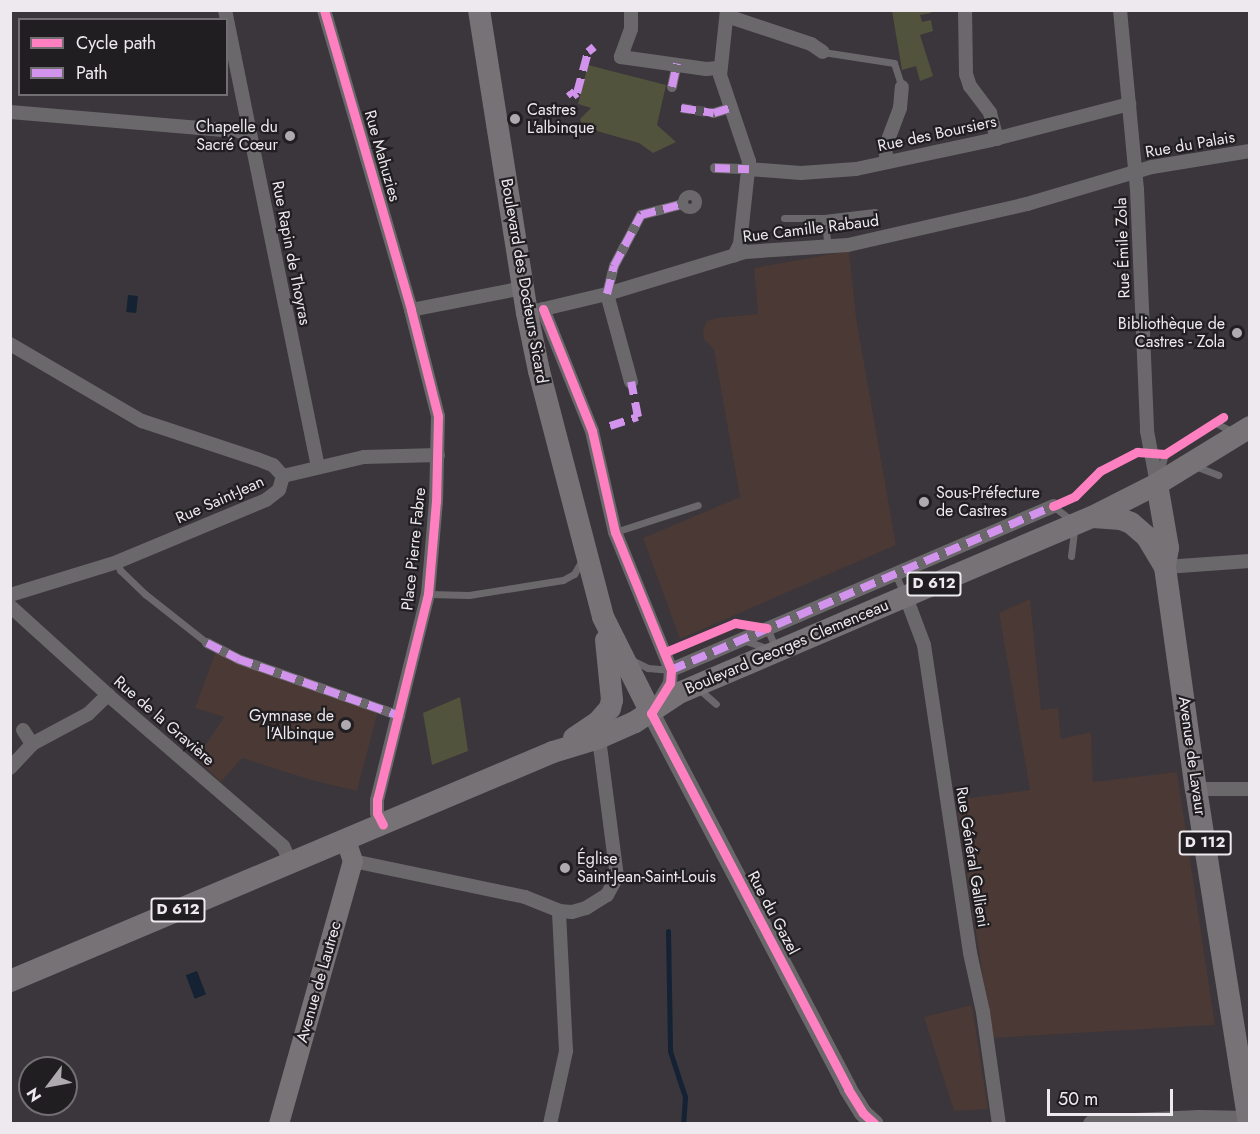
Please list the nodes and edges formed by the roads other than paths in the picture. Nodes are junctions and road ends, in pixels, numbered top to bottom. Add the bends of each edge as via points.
1 (324, 10) edge
2 (478, 10) edge
3 (632, 10) edge
4 (965, 10) edge
5 (1120, 10) edge
6 (727, 13) edge
7 (228, 25) edge
8 (823, 52) joint
9 (677, 64) junction
10 (719, 68) junction
11 (672, 87) dead end
12 (902, 87) joint
13 (1129, 104) junction
14 (730, 108) junction
15 (10, 112) edge
16 (714, 113) tunnel mouth
17 (250, 132) junction
18 (997, 139) junction
19 (1250, 151) edge
20 (887, 162) junction
21 (716, 168) dead end
22 (749, 169) junction
23 (1135, 171) junction
24 (683, 204) dead end
25 (875, 212) dead end
26 (784, 218) dead end
27 (824, 218) junction
28 (828, 246) junction
29 (734, 256) junction
30 (523, 288) junction
31 (607, 294) junction
32 (411, 310) junction
33 (535, 311) junction
34 (10, 344) edge
35 (631, 382) dead end
36 (1223, 417) dead end
37 (1214, 422) junction
38 (1244, 431) edge
39 (438, 455) junction
40 (1190, 464) junction
41 (318, 467) junction
42 (1218, 475) dead end
43 (283, 476) junction
44 (1157, 484) junction
45 (698, 505) dead end
46 (1053, 506) joint
47 (1083, 520) junction
48 (615, 532) junction
49 (981, 550) junction
50 (585, 554) junction
51 (1071, 556) dead end
52 (1250, 561) edge
53 (117, 562) junction
54 (1165, 567) junction
55 (895, 573) junction
56 (500, 590) junction
57 (428, 594) junction
58 (10, 595) edge
59 (906, 597) junction
60 (501, 598) dead end
61 (10, 606) edge
62 (603, 617) junction
63 (767, 628) junction
64 (741, 639) junction
65 (207, 643) joint
66 (777, 651) junction
67 (620, 652) junction
68 (670, 670) junction
69 (696, 686) junction
70 (108, 695) junction
71 (716, 704) dead end
72 (651, 712) junction
73 (400, 716) junction
74 (23, 730) dead end
75 (599, 738) junction
76 (32, 744) junction
77 (553, 752) junction
78 (10, 768) edge
79 (1196, 789) junction
80 (1250, 789) edge
81 (383, 825) junction
82 (350, 851) junction
83 (291, 863) junction
84 (559, 911) junction
85 (10, 981) edge
86 (1249, 1121) edge
87 (279, 1124) edge
88 (550, 1124) edge
89 (875, 1124) edge
90 (999, 1124) edge
91 (1092, 1124) edge

1 - 32 street, Rue Mahuzies
2 - 30 main road, Boulevard des Docteurs Sicard via 494,81
3 - 9 street via 631,29 621,57
4 - 18 street via 966,74 990,113
5 - 13 street, Rue Émile Zola
6 - 8 street
6 - 10 street
7 - 17 street, Rue Rapin de Thoyras
8 - 12 lane via 894,63
9 - 10 street
9 - 11 street
10 - 14 street
12 - 20 street via 900,108 885,148
13 - 18 street, Rue des Boursiers
13 - 23 street, Rue Émile Zola
14 - 16 street
14 - 22 street
15 - 17 street
17 - 41 street, Rue Rapin de Thoyras
18 - 20 street, Rue des Boursiers
19 - 23 street, Rue du Palais
20 - 22 street, Rue des Boursiers via 820,172
21 - 22 street
22 - 29 street via 740,244
23 - 28 street, Rue Camille Rabaud via 1027,204 921,230
23 - 44 street, Rue Émile Zola via 1147,431
24 - 31 street via 641,215 614,266
25 - 27 lane
26 - 27 lane
27 - 28 lane
28 - 29 street, Rue Camille Rabaud
29 - 31 street, Rue Camille Rabaud
30 - 32 street
30 - 33 main road, Boulevard des Docteurs Sicard
31 - 33 street, Rue Camille Rabaud
31 - 35 street
32 - 39 street, Place Pierre Fabre via 444,415
33 - 48 street via 590,426
33 - 50 main road, Boulevard des Docteurs Sicard
34 - 43 street via 142,421 273,465
36 - 37 lane
37 - 38 lane
37 - 44 lane via 1165,454
38 - 40 main road, D 612
39 - 41 street, Rue Saint-Jean via 364,457
39 - 57 street, Place Pierre Fabre
40 - 42 lane
40 - 44 main road, D 612
41 - 43 street, Rue Saint-Jean
43 - 53 street, Rue Saint-Jean via 279,490 266,500
44 - 47 main road, Boulevard Georges Clemenceau / D 612
44 - 54 main road, Avenue de Lavaur / D 112 via 1168,548
45 - 48 lane
46 - 47 lane
46 - 49 street
47 - 49 main road, Boulevard Georges Clemenceau / D 612
47 - 51 lane
47 - 54 main road, Avenue de Lavaur / D 112 via 1121,519 1131,523 1147,537
48 - 68 street
49 - 55 street
49 - 59 main road, Boulevard Georges Clemenceau / D 612
50 - 56 lane via 574,574 563,580 546,586
50 - 62 main road, Boulevard des Docteurs Sicard
52 - 54 street
53 - 58 street, Rue Saint-Jean
53 - 65 lane via 120,570 145,594
54 - 79 main road, Avenue de Lavaur / D 112
55 - 59 lane
55 - 63 street
56 - 57 lane via 469,595
56 - 60 lane
57 - 73 street, Place Pierre Fabre
59 - 66 main road, Boulevard Georges Clemenceau / D 612
59 - 90 street, Rue Général Gallieni via 924,645
61 - 70 street, Rue de la Gravière
62 - 67 main road, Boulevard des Docteurs Sicard
62 - 77 main road, Boulevard des Docteurs Sicard via 613,697 610,708 598,722
63 - 64 street
63 - 66 lane
64 - 66 lane
64 - 68 street
65 - 73 street via 238,659
66 - 69 main road, Boulevard Georges Clemenceau / D 612
67 - 68 lane via 648,668
67 - 72 main road, Boulevard des Docteurs Sicard
68 - 72 street via 670,683
69 - 71 lane
69 - 72 main road, Boulevard Georges Clemenceau / D 612
70 - 76 street via 88,714
70 - 83 street, Rue de la Gravière via 283,846
72 - 75 main road, D 612
72 - 89 street, Rue du Gazel via 848,1089
73 - 81 street, Place Pierre Fabre via 377,801
74 - 76 street
75 - 77 main road, D 612
75 - 84 street via 617,877 607,895 597,902 572,912
76 - 78 street
77 - 81 main road, D 612
79 - 80 street
79 - 86 main road, Avenue de Lavaur / D 112
81 - 82 main road, D 612
82 - 83 main road, D 612
82 - 84 street via 525,897
82 - 87 main road, Avenue de Lautrec
83 - 85 main road, D 612
84 - 88 street via 566,1051
86 - 91 street

